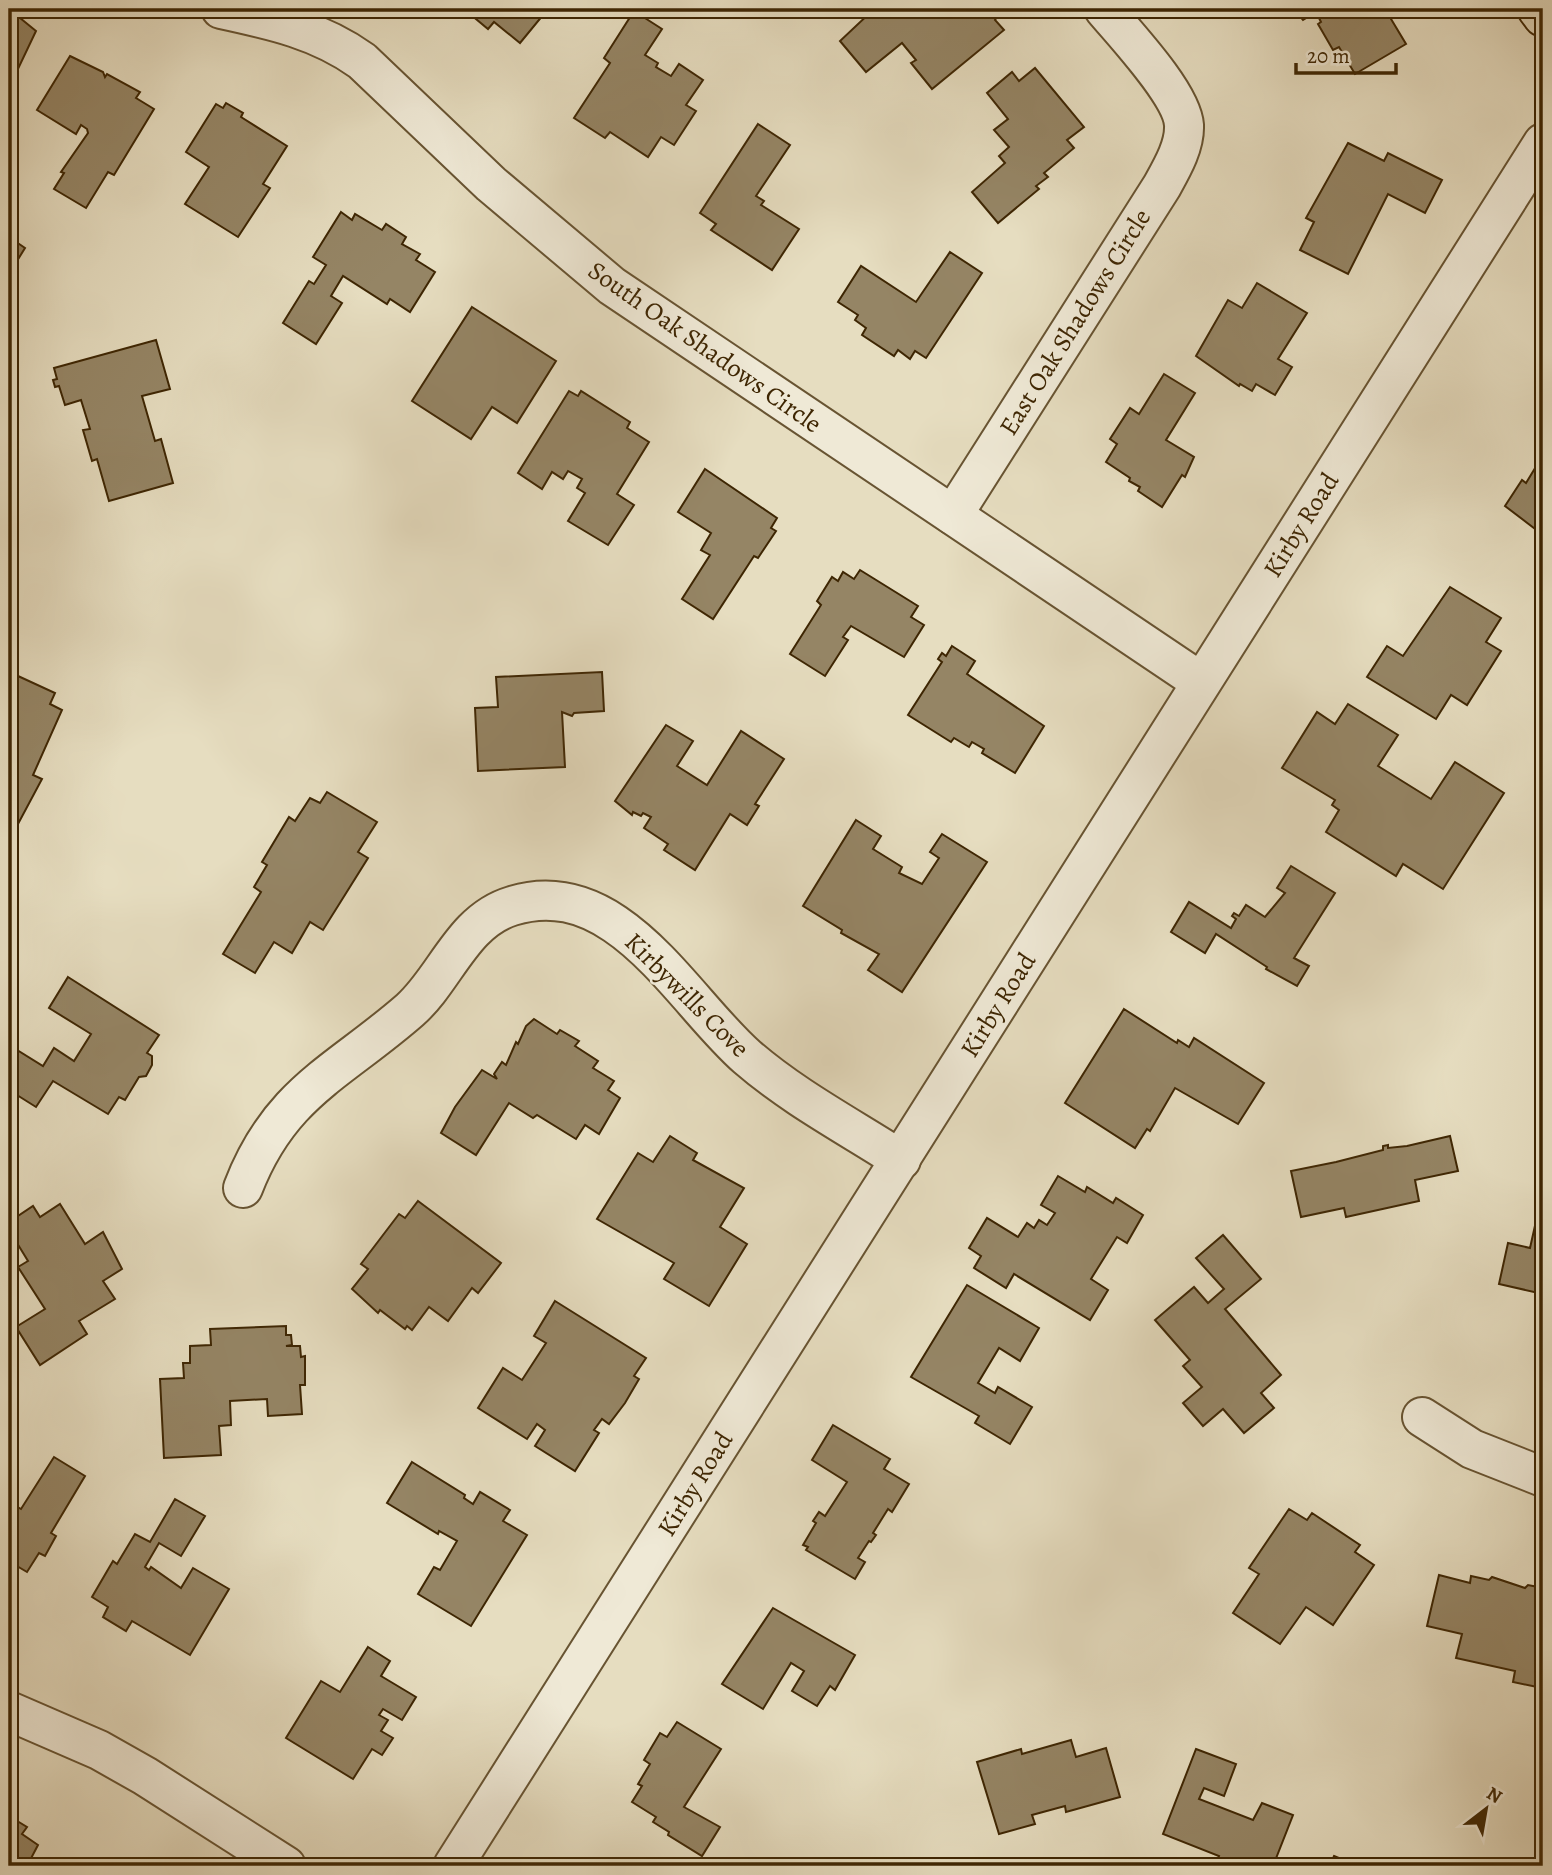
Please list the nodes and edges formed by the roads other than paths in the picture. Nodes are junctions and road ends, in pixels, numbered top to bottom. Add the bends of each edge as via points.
1 (221, 9) edge
2 (1104, 9) edge
3 (1537, 9) edge
4 (1543, 17) edge
5 (1543, 143) edge
6 (953, 515) junction
7 (1201, 682) junction
8 (901, 1160) junction
9 (243, 1188) dead end
10 (1422, 1417) dead end
11 (1543, 1477) edge
12 (9, 1711) edge
13 (286, 1866) edge
14 (453, 1866) edge

1 - 6 street, South Oak Shadows Circle via 288,24 340,45 534,222 612,286
2 - 6 street, East Oak Shadows Circle via 1168,90 1184,125 1178,155
3 - 4 main road
5 - 7 street, Kirby Road
6 - 7 street, South Oak Shadows Circle
7 - 8 street, Kirby Road
8 - 9 street, Kirbywills Cove via 748,1058 632,936 592,912 540,901 511,906 485,919 418,1003 301,1096 267,1137
8 - 14 street, Kirby Road
10 - 11 street via 1472,1449
12 - 13 street via 133,1769

